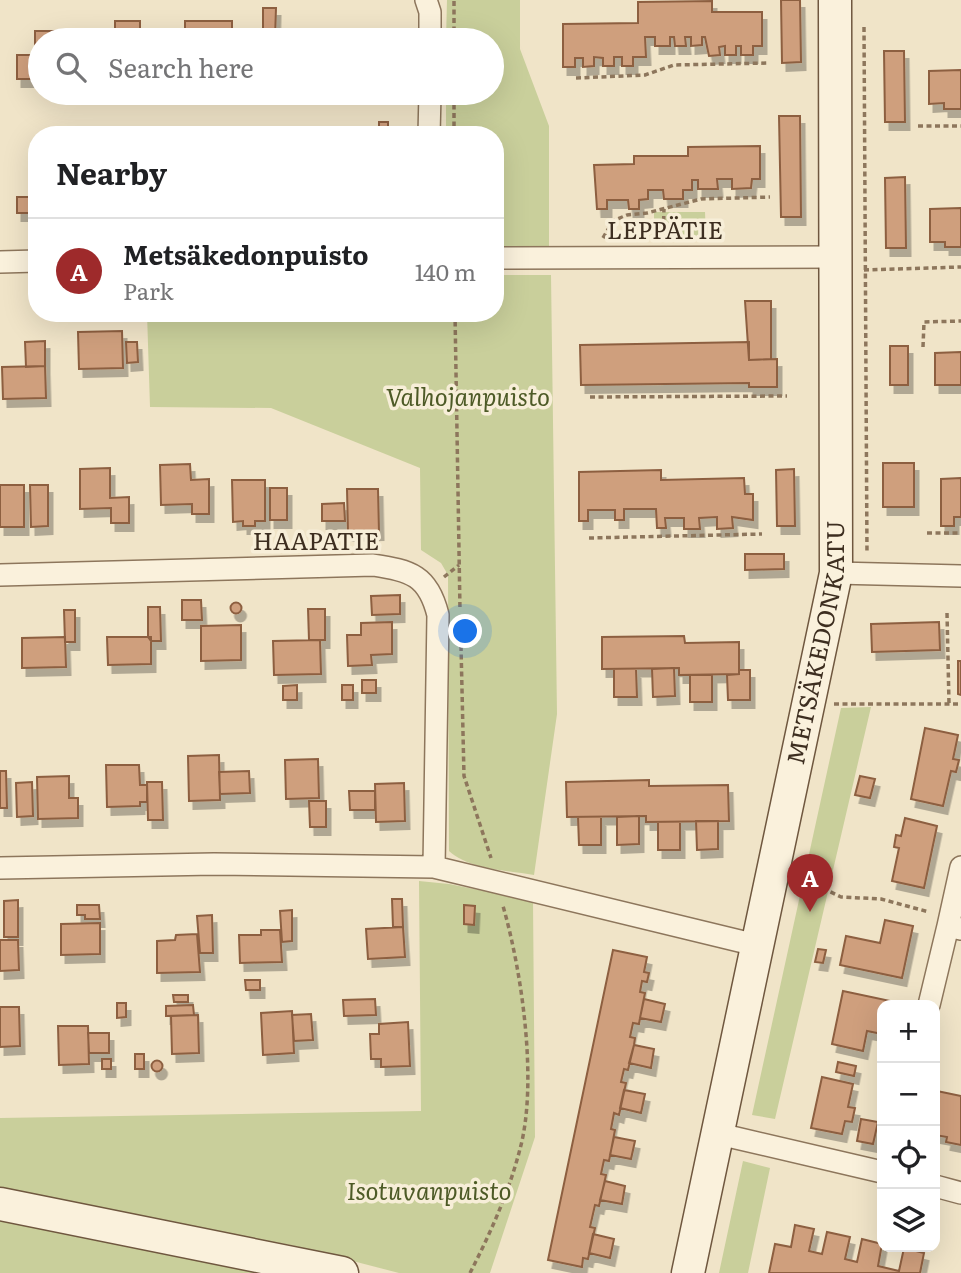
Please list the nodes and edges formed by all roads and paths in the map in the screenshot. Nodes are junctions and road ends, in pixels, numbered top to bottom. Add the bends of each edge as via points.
1 (426, 0) edge
2 (454, 0) edge
3 (835, 0) edge
4 (430, 28) edge
5 (454, 28) edge
6 (769, 63) dead end
7 (576, 78) dead end
8 (429, 105) edge
9 (454, 105) edge
10 (429, 126) edge
11 (454, 126) edge
12 (918, 126) dead end
13 (961, 126) edge
14 (770, 197) dead end
15 (664, 209) junction
16 (663, 257) junction
17 (835, 257) junction
18 (504, 258) edge
19 (594, 258) junction
20 (28, 261) edge
21 (0, 262) edge
22 (961, 267) edge
23 (864, 270) dead end
24 (961, 321) edge
25 (455, 322) edge
26 (923, 348) dead end
27 (787, 396) dead end
28 (590, 397) dead end
29 (927, 533) dead end
30 (961, 533) edge
31 (762, 534) dead end
32 (589, 538) dead end
33 (836, 573) junction
34 (0, 575) edge
35 (961, 576) edge
36 (947, 613) dead end
37 (460, 620) dead end
38 (461, 634) dead end
39 (811, 703) junction
40 (948, 704) junction
41 (961, 704) edge
42 (0, 867) edge
43 (434, 867) junction
44 (961, 867) edge
45 (800, 877) dead end
46 (496, 882) junction
47 (953, 925) edge
48 (756, 945) junction
49 (930, 1000) edge
50 (719, 1134) junction
51 (877, 1171) edge
52 (940, 1187) edge
53 (961, 1193) edge
54 (0, 1203) edge
55 (342, 1273) edge
56 (470, 1273) edge
57 (688, 1273) edge

1 - 4 street
2 - 5 path
3 - 17 street, METSÄKEDONKATU
6 - 7 path via 674,65 645,75
8 - 10 street
9 - 11 path
12 - 13 path
14 - 15 path via 701,199
15 - 16 path
15 - 19 path via 613,220
16 - 17 street, LEPPÄTIE
16 - 19 street, LEPPÄTIE
17 - 33 street, METSÄKEDONKATU
18 - 19 street, LEPPÄTIE
20 - 21 street
22 - 23 path
24 - 26 path via 924,322
25 - 37 path
27 - 28 path
29 - 30 path
31 - 32 path
33 - 35 street
33 - 39 street, METSÄKEDONKATU
34 - 43 street, HAAPATIE via 373,565 400,569 421,579 433,596 438,615
36 - 40 path
38 - 46 path via 464,776 484,830
39 - 40 path
39 - 48 street, METSÄKEDONKATU
40 - 41 path
42 - 43 street
43 - 46 street
44 - 47 street
45 - 47 path via 841,897 881,899
46 - 48 street
46 - 56 path via 513,946 528,1094 521,1148 492,1229
47 - 49 street
48 - 50 street, METSÄKEDONKATU
50 - 51 street
50 - 57 street, METSÄKEDONKATU
52 - 53 street
54 - 55 street

